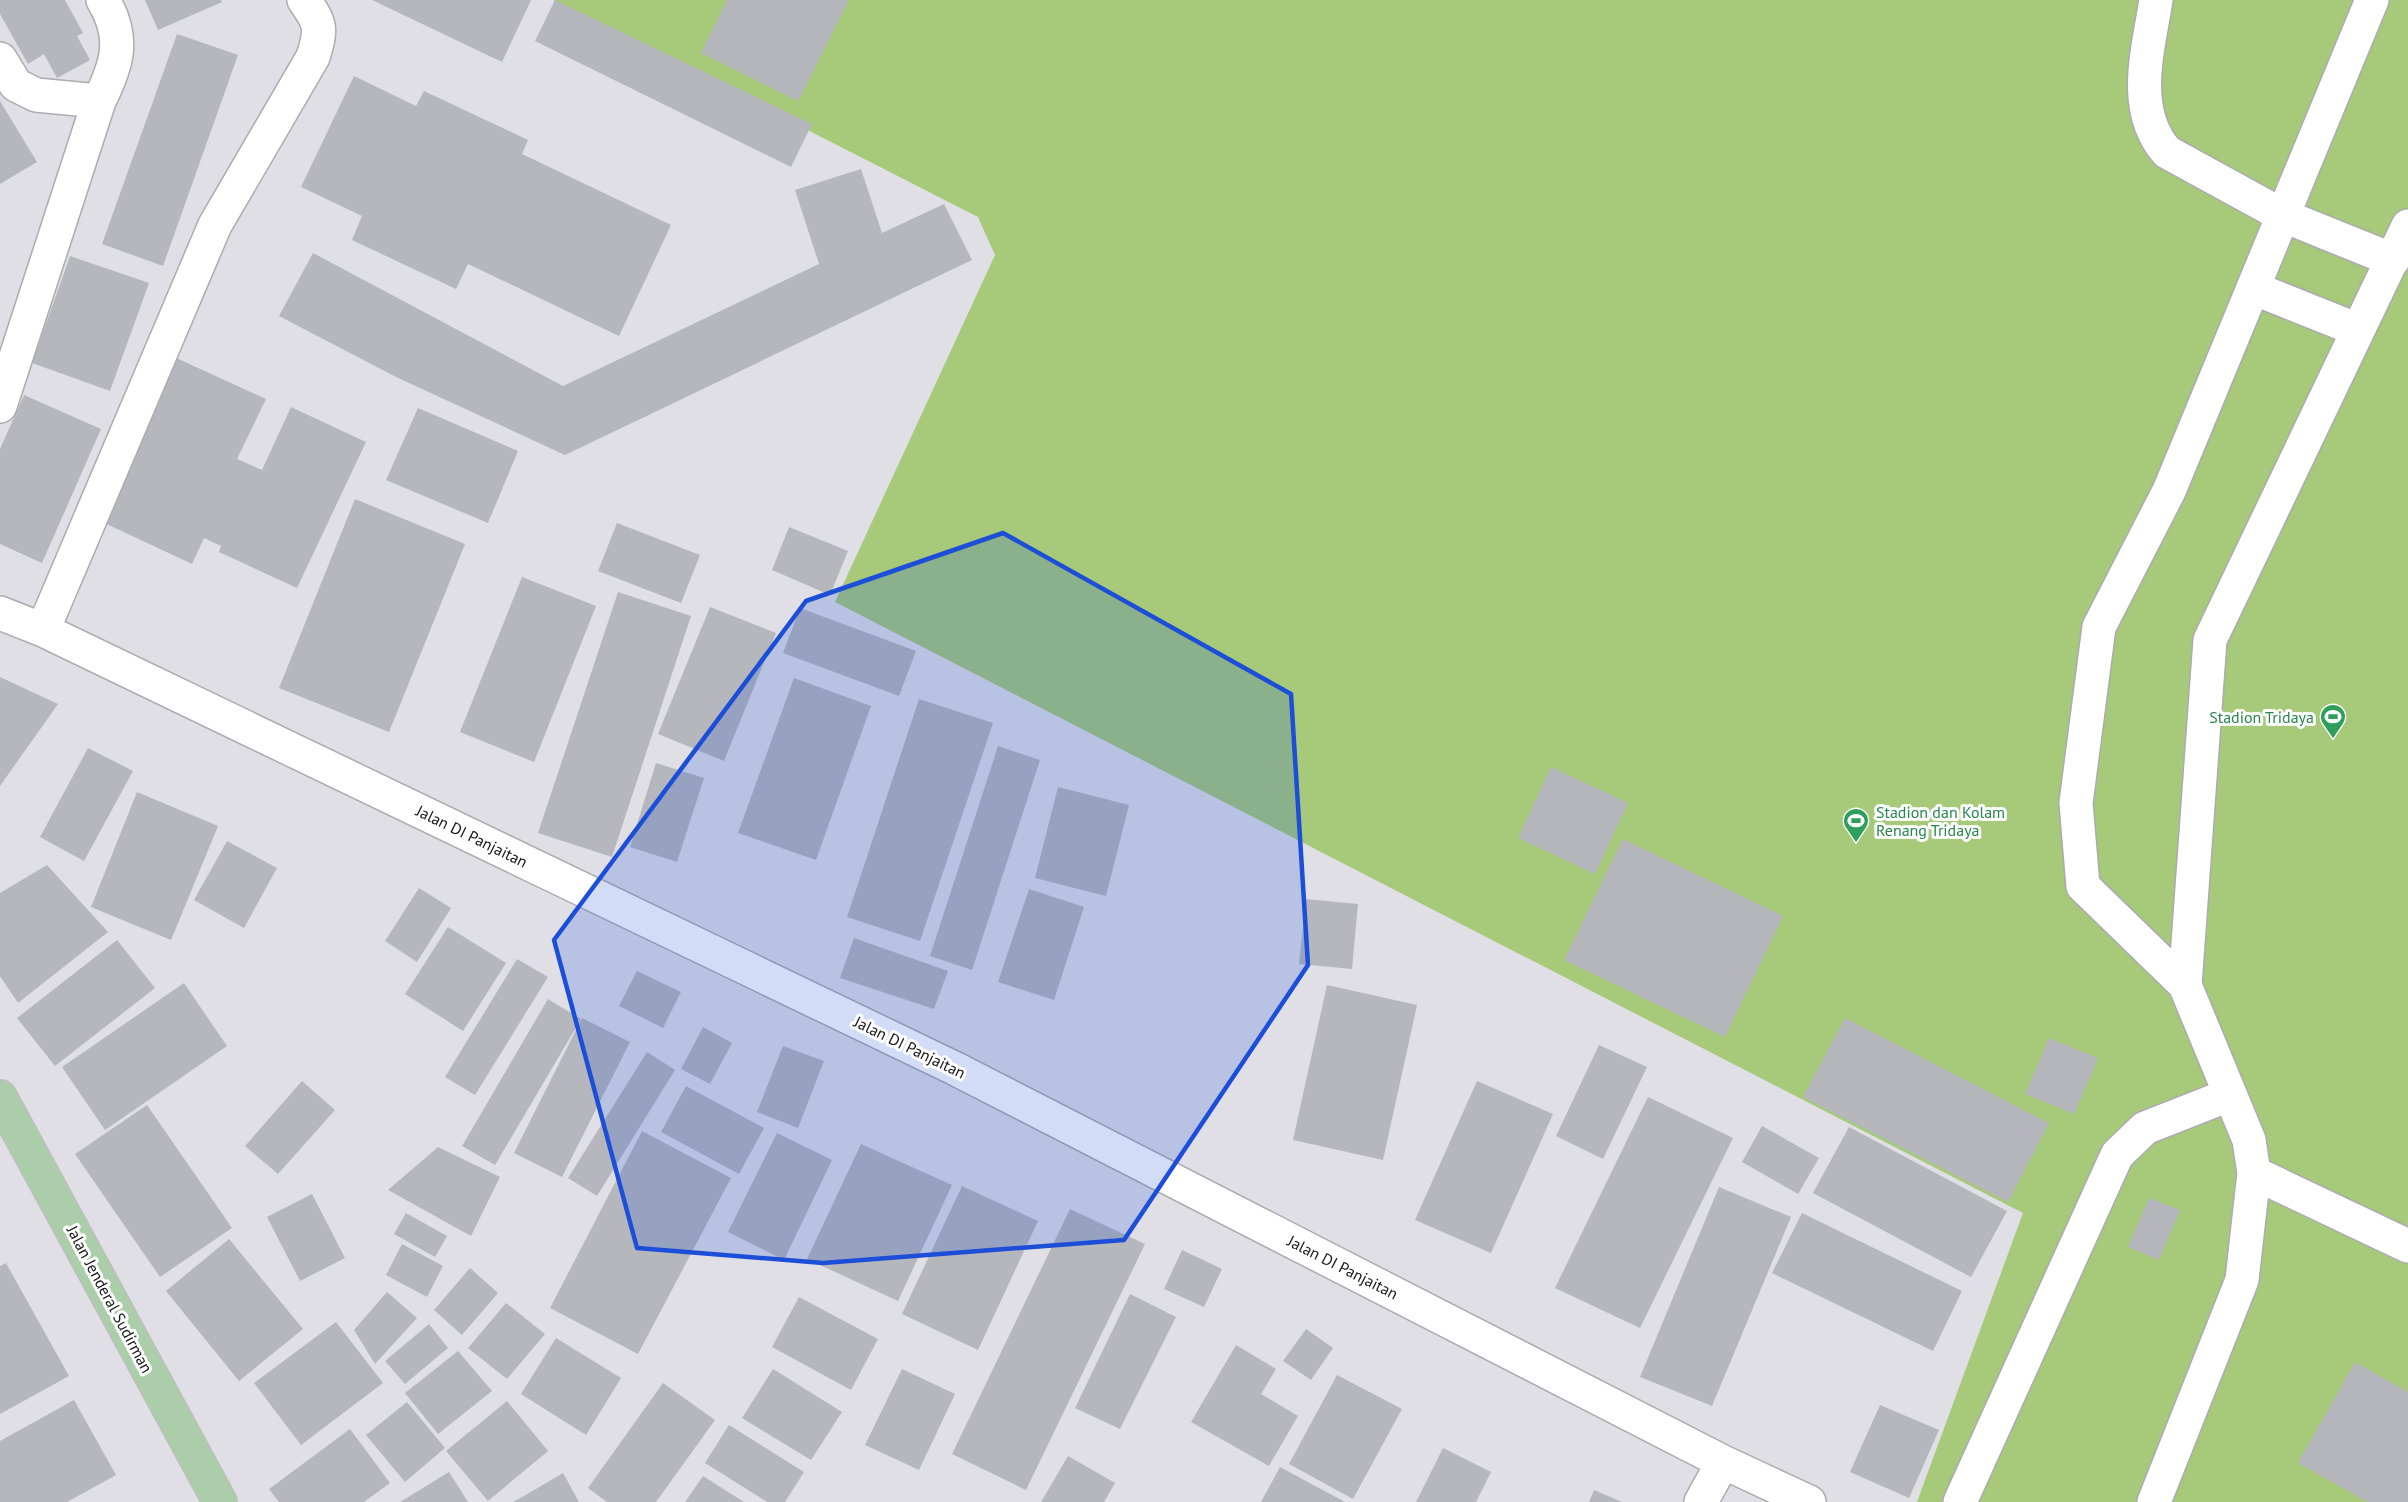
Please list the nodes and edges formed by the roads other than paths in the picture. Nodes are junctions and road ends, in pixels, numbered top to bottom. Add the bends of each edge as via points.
1 (103, 0) edge
2 (304, 0) edge
3 (2156, 0) edge
4 (2372, 0) edge
5 (0, 58) edge
6 (99, 101) junction
7 (2284, 216) junction
8 (2408, 226) edge
9 (2393, 260) junction
10 (2253, 288) junction
11 (2358, 330) junction
12 (0, 406) edge
13 (0, 613) edge
14 (43, 630) junction
15 (2185, 985) junction
16 (2229, 1095) junction
17 (0, 1097) edge
18 (2254, 1173) junction
19 (2408, 1246) edge
20 (1723, 1462) junction
21 (220, 1502) edge
22 (1701, 1502) edge
23 (1809, 1502) edge
24 (1960, 1502) edge
25 (2154, 1502) edge

1 - 6 street via 118,47 113,73
2 - 14 street via 320,22 313,57 215,225
3 - 7 street via 2145,73 2146,117 2154,137 2167,152
4 - 7 street
5 - 6 street via 16,85 36,96
6 - 12 street
7 - 9 street
7 - 10 street
8 - 9 street
9 - 11 street
10 - 11 street
10 - 15 street via 2169,491 2099,627 2076,803 2083,886
11 - 15 street via 2210,640
13 - 14 street, Jalan DI Panjaitan
14 - 20 street, Jalan DI Panjaitan via 954,1068
15 - 16 street
16 - 18 street via 2249,1140
16 - 24 street via 2145,1128 2117,1155
17 - 21 main road, Jalan Jenderal Sudirman
18 - 19 street
18 - 25 street via 2242,1280
20 - 22 street
20 - 23 street, Jalan DI Panjaitan

